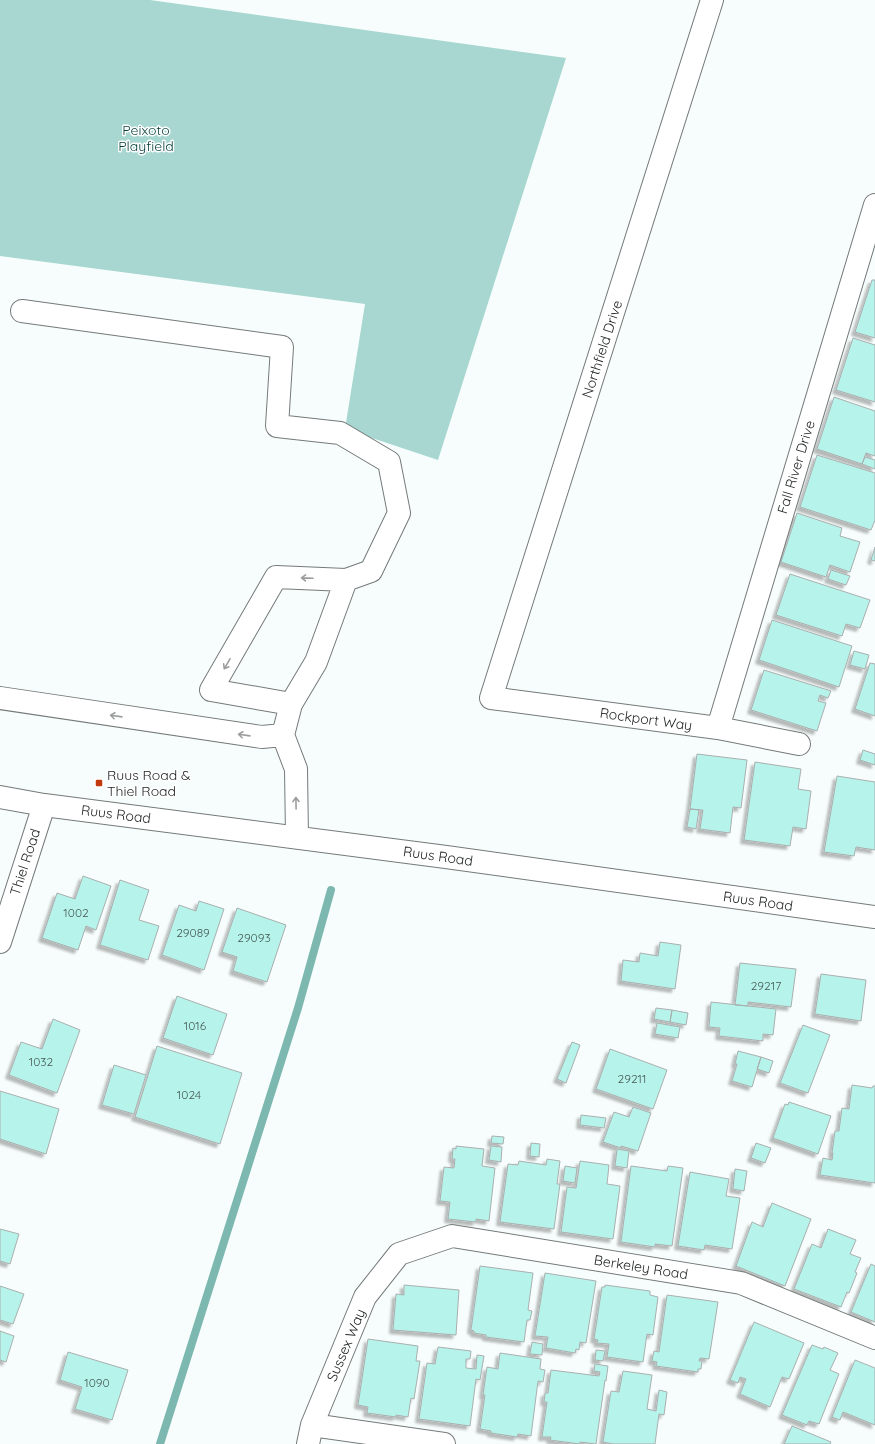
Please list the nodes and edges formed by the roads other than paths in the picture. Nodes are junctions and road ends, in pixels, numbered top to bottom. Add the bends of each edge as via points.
1 (712, 0) edge
2 (875, 205) edge
3 (22, 311) dead end
4 (346, 580) junction
5 (0, 698) edge
6 (491, 698) joint
7 (291, 704) junction
8 (718, 728) junction
9 (283, 735) junction
10 (799, 744) dead end
11 (0, 797) edge
12 (44, 805) junction
13 (297, 837) junction
14 (875, 917) edge
15 (0, 942) edge
16 (400, 1254) joint
17 (875, 1338) edge
18 (310, 1435) edge
19 (444, 1444) edge

1 - 6 street, Northfield Drive
2 - 8 street, Fall River Drive
3 - 4 street via 282,347 277,426 340,433 389,462 399,513 371,571
4 - 7 street via 316,662
4 -> 7 street via 276,577 211,690
9 -> 5 street via 262,737
6 - 8 street, Rockport Way
7 - 9 street
8 - 10 street, Rockport Way
13 -> 9 street via 296,769
11 - 12 street, Ruus Road
12 - 13 street, Ruus Road
12 - 15 street, Thiel Road
13 - 14 street, Ruus Road
16 - 17 street, Berkeley Road via 452,1236 741,1283
16 - 18 street, Sussex Way via 366,1298
18 - 19 street

